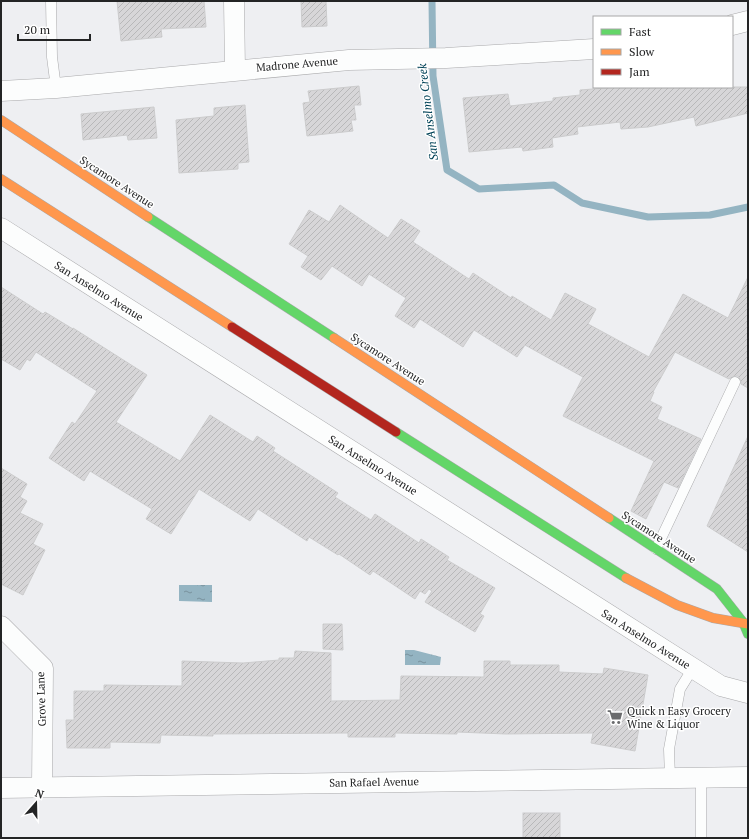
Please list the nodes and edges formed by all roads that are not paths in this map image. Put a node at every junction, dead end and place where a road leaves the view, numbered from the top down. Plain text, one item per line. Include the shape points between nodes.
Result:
1 (52, 1) edge
2 (234, 1) edge
3 (748, 21) edge
4 (733, 25) edge
5 (593, 49) edge
6 (235, 70) junction
7 (56, 88) junction
8 (1, 91) edge
9 (1, 120) edge
10 (1, 179) edge
11 (1, 228) edge
12 (735, 382) dead end
13 (656, 549) junction
14 (746, 623) edge
15 (1, 626) edge
16 (748, 634) edge
17 (693, 668) junction
18 (748, 693) edge
19 (701, 777) junction
20 (748, 777) edge
21 (670, 778) junction
22 (42, 787) junction
23 (1, 788) edge
24 (701, 838) edge

1 - 7 lane via 52,57
2 - 6 street
3 - 4 street
5 - 6 street, Madrone Avenue via 446,58 349,60
6 - 7 street, Madrone Avenue
7 - 8 street, Madrone Avenue
9 - 13 street, Sycamore Avenue
10 - 14 street via 614,571 677,606 713,618
11 - 17 street, San Anselmo Avenue
12 - 13 lane
13 - 14 street, Sycamore Avenue via 717,589
14 - 16 street, Sycamore Avenue
15 - 22 street, Grove Lane via 43,668
17 - 18 street, San Anselmo Avenue via 721,686
17 - 21 lane via 680,688 669,749
19 - 20 street, San Rafael Avenue
19 - 21 street, San Rafael Avenue
19 - 24 lane
21 - 22 street, San Rafael Avenue
22 - 23 street, San Rafael Avenue

